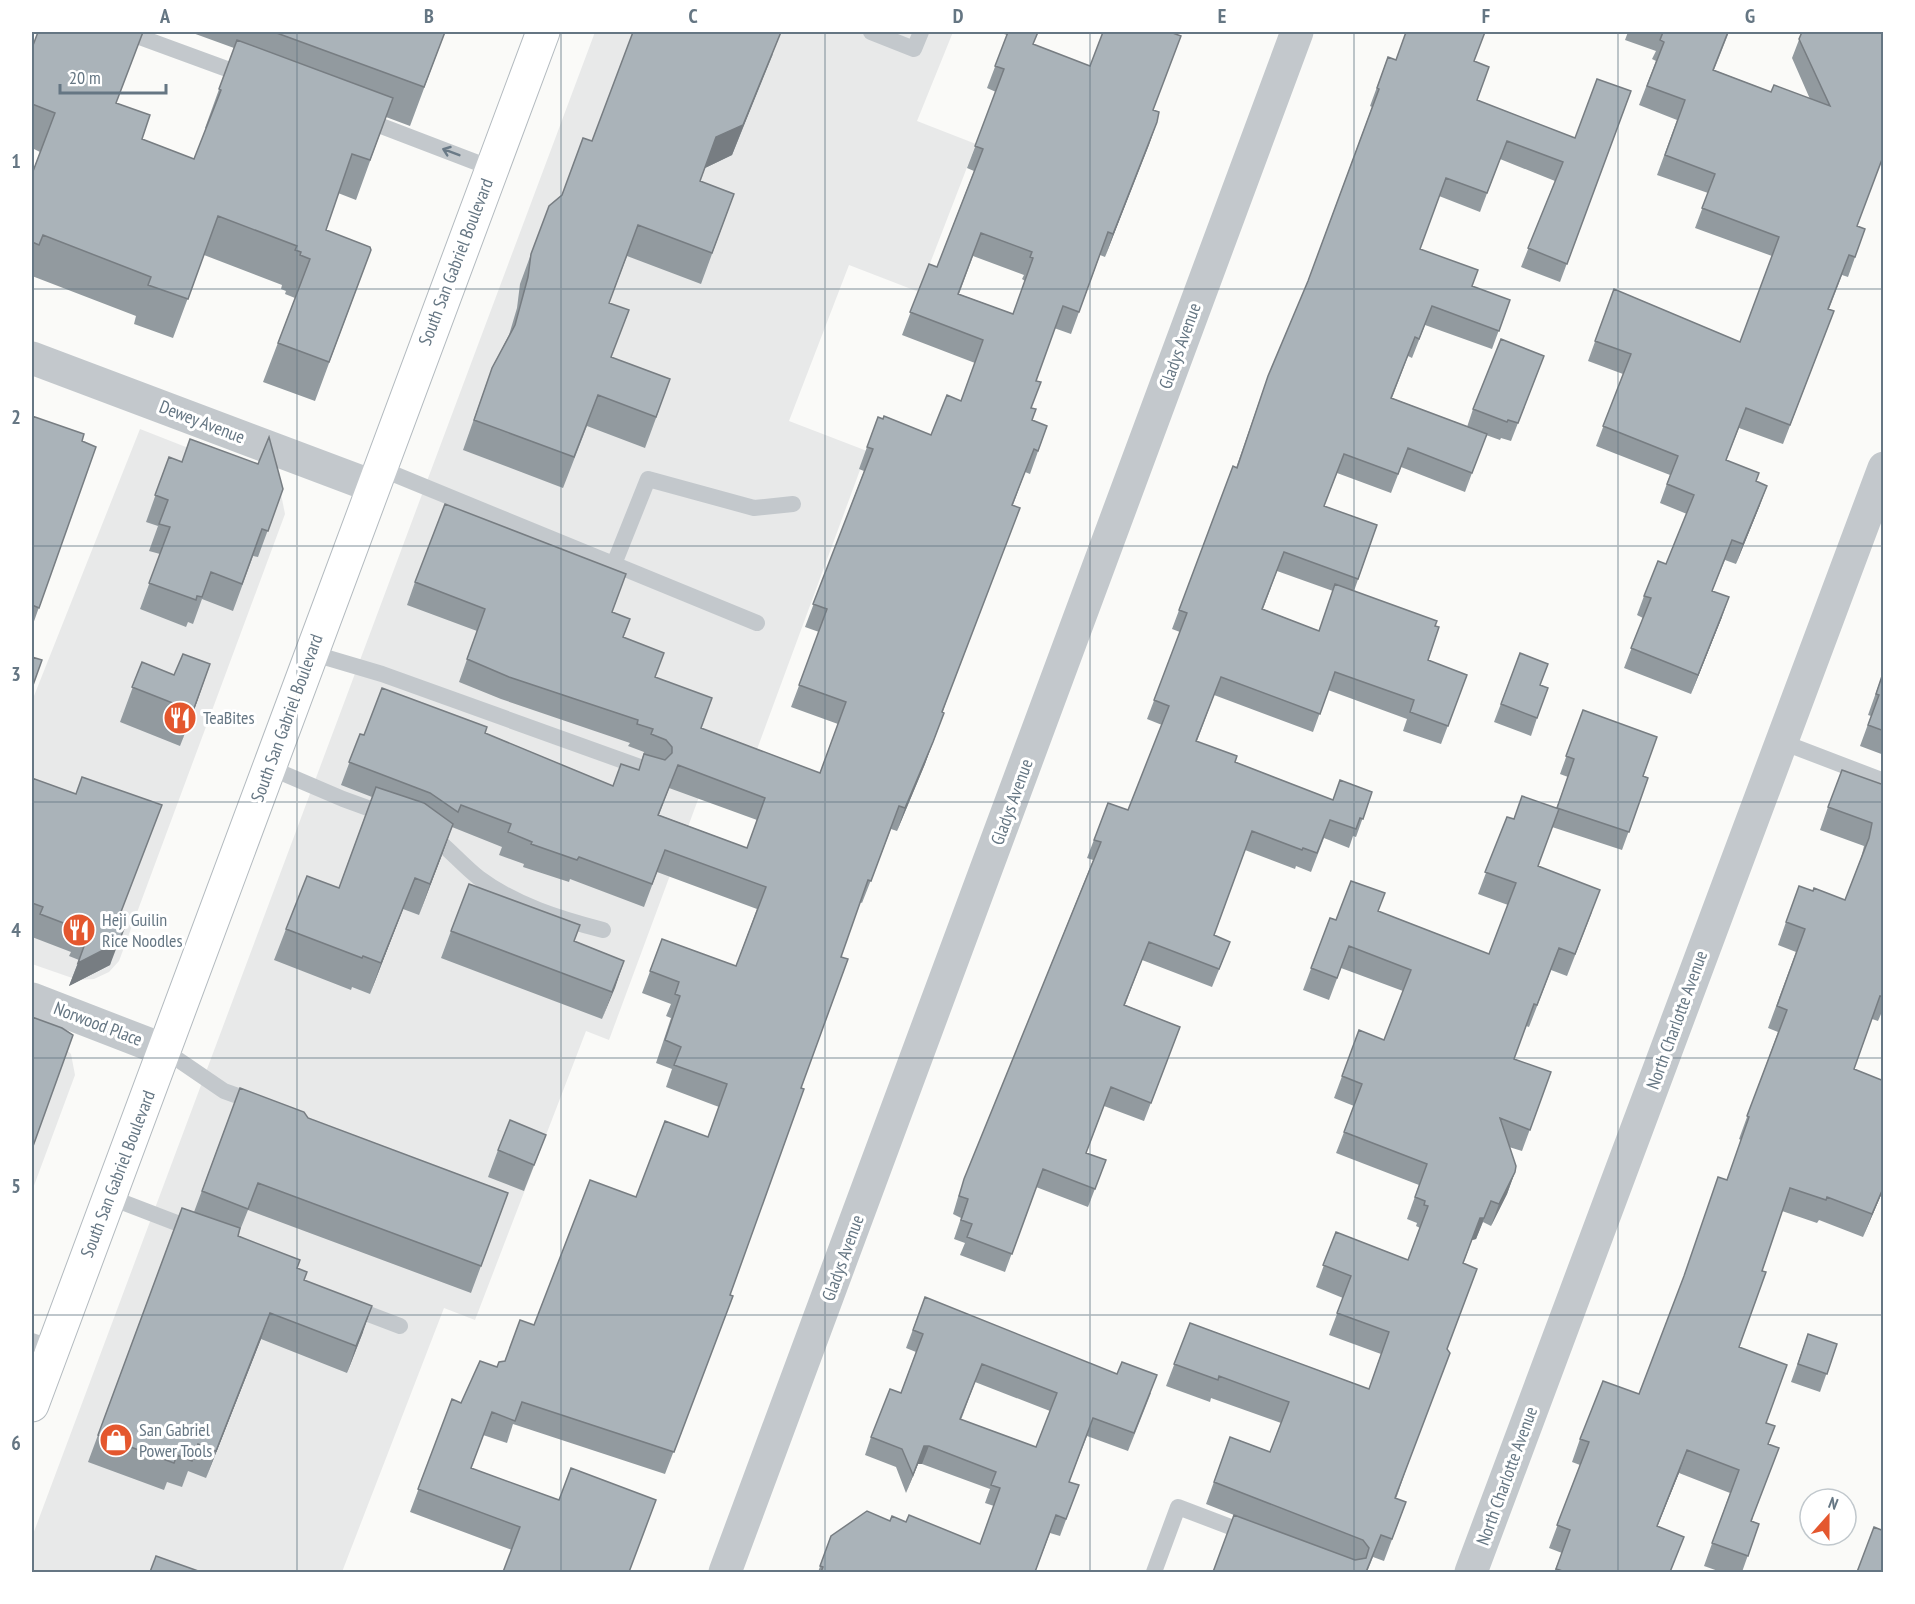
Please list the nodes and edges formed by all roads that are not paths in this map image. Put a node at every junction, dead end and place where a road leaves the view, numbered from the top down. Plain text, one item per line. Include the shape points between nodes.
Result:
1 (126, 32) edge
2 (543, 32) edge
3 (871, 32) edge
4 (921, 32) edge
5 (1297, 32) edge
6 (258, 80) edge
7 (346, 112) edge
8 (492, 168) junction
9 (32, 358) edge
10 (1884, 468) edge
11 (376, 477) junction
12 (794, 504) dead end
13 (614, 564) junction
14 (757, 623) dead end
15 (311, 653) junction
16 (1782, 742) junction
17 (268, 767) junction
18 (654, 772) edge
19 (1884, 781) edge
20 (603, 930) dead end
21 (32, 999) edge
22 (164, 1050) junction
23 (273, 1109) edge
24 (109, 1197) junction
25 (205, 1234) edge
26 (336, 1302) edge
27 (400, 1326) dead end
28 (42, 1344) edge
29 (32, 1405) edge
30 (1264, 1540) edge
31 (725, 1572) edge
32 (1154, 1572) edge
33 (1471, 1572) edge

1 - 6 lane
2 - 8 main road, South San Gabriel Boulevard
3 - 4 lane via 914,49
5 - 31 street, Gladys Avenue
8 -> 7 lane
8 - 11 main road, South San Gabriel Boulevard
9 - 11 street, Dewey Avenue
10 - 16 street, North Charlotte Avenue
11 - 13 lane
11 - 15 main road, South San Gabriel Boulevard
12 - 13 lane via 754,508 648,479
13 - 14 lane
15 - 17 main road, South San Gabriel Boulevard
15 - 18 lane via 381,674
16 - 19 lane
16 - 33 street, North Charlotte Avenue
17 - 20 lane via 343,800 412,824 448,846 477,877 505,896 567,921
17 - 22 main road, South San Gabriel Boulevard
21 - 22 street, Norwood Place
22 - 23 lane via 224,1091
22 - 24 main road, South San Gabriel Boulevard
24 - 25 lane
24 - 28 main road, South San Gabriel Boulevard
26 - 27 lane
28 - 29 main road, South San Gabriel Boulevard
30 - 32 lane via 1178,1507

